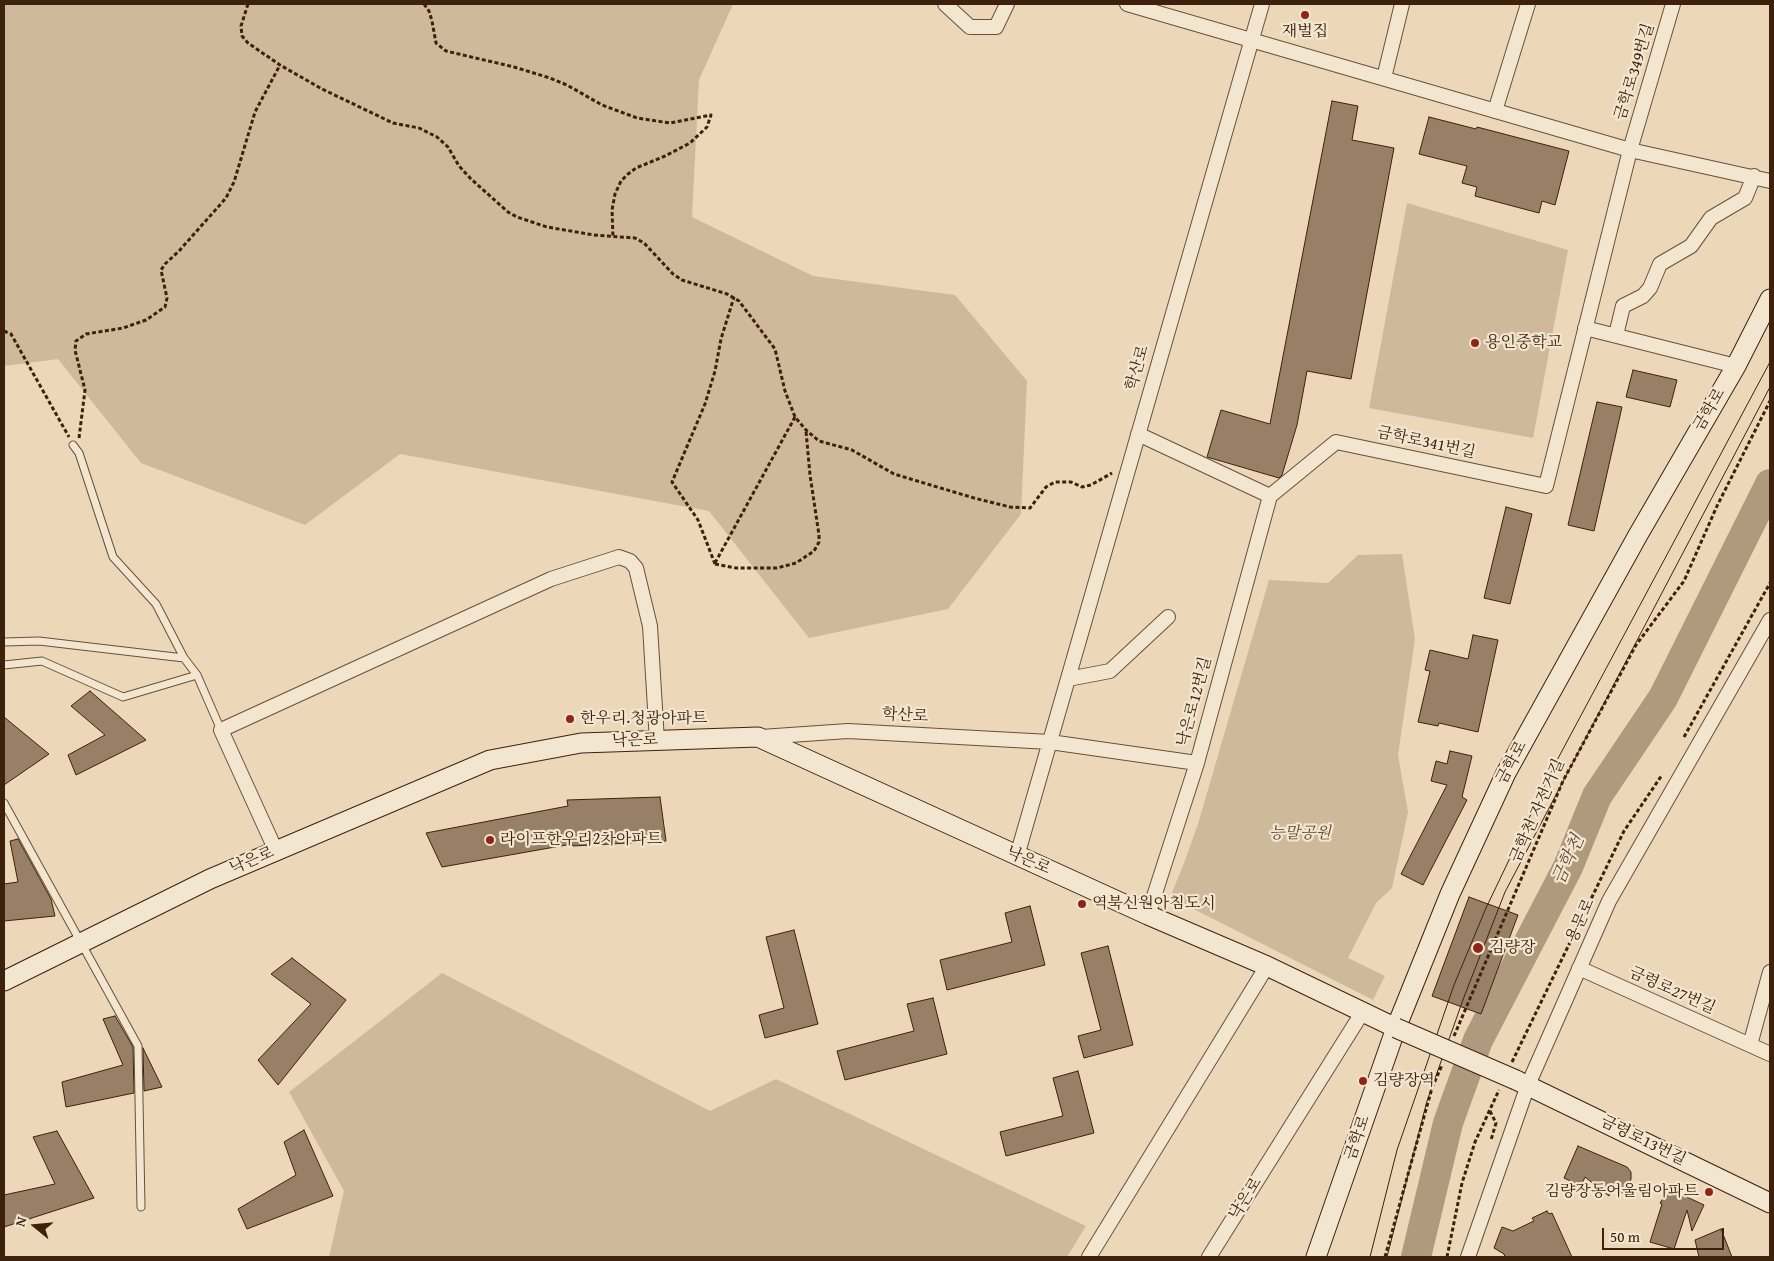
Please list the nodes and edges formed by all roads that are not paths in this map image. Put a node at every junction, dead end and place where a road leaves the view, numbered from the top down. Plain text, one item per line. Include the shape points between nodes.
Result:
1 (945, 4) edge
2 (1007, 4) edge
3 (1262, 4) edge
4 (1402, 4) edge
5 (1528, 4) edge
6 (1673, 4) edge
7 (1134, 5) edge
8 (1250, 40) junction
9 (1384, 78) junction
10 (1495, 111) junction
11 (1630, 150) junction
12 (1754, 176) junction
13 (1770, 181) edge
14 (1770, 299) edge
15 (1585, 328) junction
16 (1616, 336) junction
17 (1736, 366) junction
18 (1138, 434) junction
19 (73, 445) road end
20 (1270, 496) junction
21 (1168, 617) dead end
22 (1770, 620) edge
23 (4, 642) edge
24 (184, 658) junction
25 (4, 666) edge
26 (197, 675) junction
27 (1068, 679) junction
28 (222, 730) junction
29 (758, 737) junction
30 (657, 740) junction
31 (1050, 742) junction
32 (1196, 763) junction
33 (4, 803) edge
34 (276, 851) junction
35 (1017, 856) junction
36 (1148, 915) junction
37 (82, 942) junction
38 (1267, 966) junction
39 (1579, 968) junction
40 (1770, 972) edge
41 (4, 981) edge
42 (1362, 1013) junction
43 (1396, 1028) junction
44 (1750, 1045) junction
45 (1770, 1054) edge
46 (1522, 1082) junction
47 (1770, 1203) edge
48 (141, 1207) dead end
49 (1089, 1257) edge
50 (1209, 1257) edge
51 (1316, 1257) edge
52 (1468, 1257) edge

1 - 2 street via 970,27 996,27
3 - 8 street, 학산로
4 - 9 street
5 - 10 street
6 - 11 street, 금학로349번길
7 - 8 street
8 - 9 street
8 - 18 street, 학산로
9 - 10 street
10 - 11 street
11 - 12 street
11 - 15 street, 금학로349번길
12 - 13 street
12 - 16 street via 1745,198 1710,218 1691,246 1660,264 1650,288 1643,296 1624,306
14 - 17 main road, 금학로
15 - 16 street
15 - 20 street, 금학로341번길 via 1546,486 1336,442
16 - 17 street
17 - 43 main road, 금학로 via 1638,534 1506,773 1450,894
18 - 20 street
18 - 27 street, 학산로
19 - 24 lane via 79,453 114,557 156,604
20 - 32 street, 낙은로12번길
21 - 27 street via 1110,671
22 - 39 street, 용문로 via 1609,901
23 - 24 lane via 39,641
24 - 26 lane
25 - 26 lane via 42,661 123,697
26 - 28 lane
27 - 31 street, 학산로
28 - 30 street via 551,579 619,557 630,561 636,568 650,626
28 - 34 street
29 - 30 main road, 낙은로
29 - 31 street, 학산로 via 848,730
29 - 35 main road, 낙은로
30 - 34 main road, 낙은로 via 581,743 490,760
31 - 32 street
31 - 35 street, 학산로
32 - 36 street, 낙은로12번길
33 - 37 lane
34 - 37 main road, 낙은로 via 210,879
35 - 36 main road, 낙은로
36 - 38 main road, 낙은로
37 - 41 main road, 낙은로
37 - 48 lane via 138,1046
38 - 42 main road, 낙은로
38 - 49 street
39 - 44 street, 금령로27번길
39 - 46 street, 용문로
40 - 44 street
42 - 43 main road, 낙은로
42 - 50 street, 낙은로
43 - 46 main road, 금령로13번길, bridge
43 - 51 main road, 금학로
44 - 45 street, 금령로27번길
46 - 47 main road, 금령로13번길
46 - 52 street, 용문로

